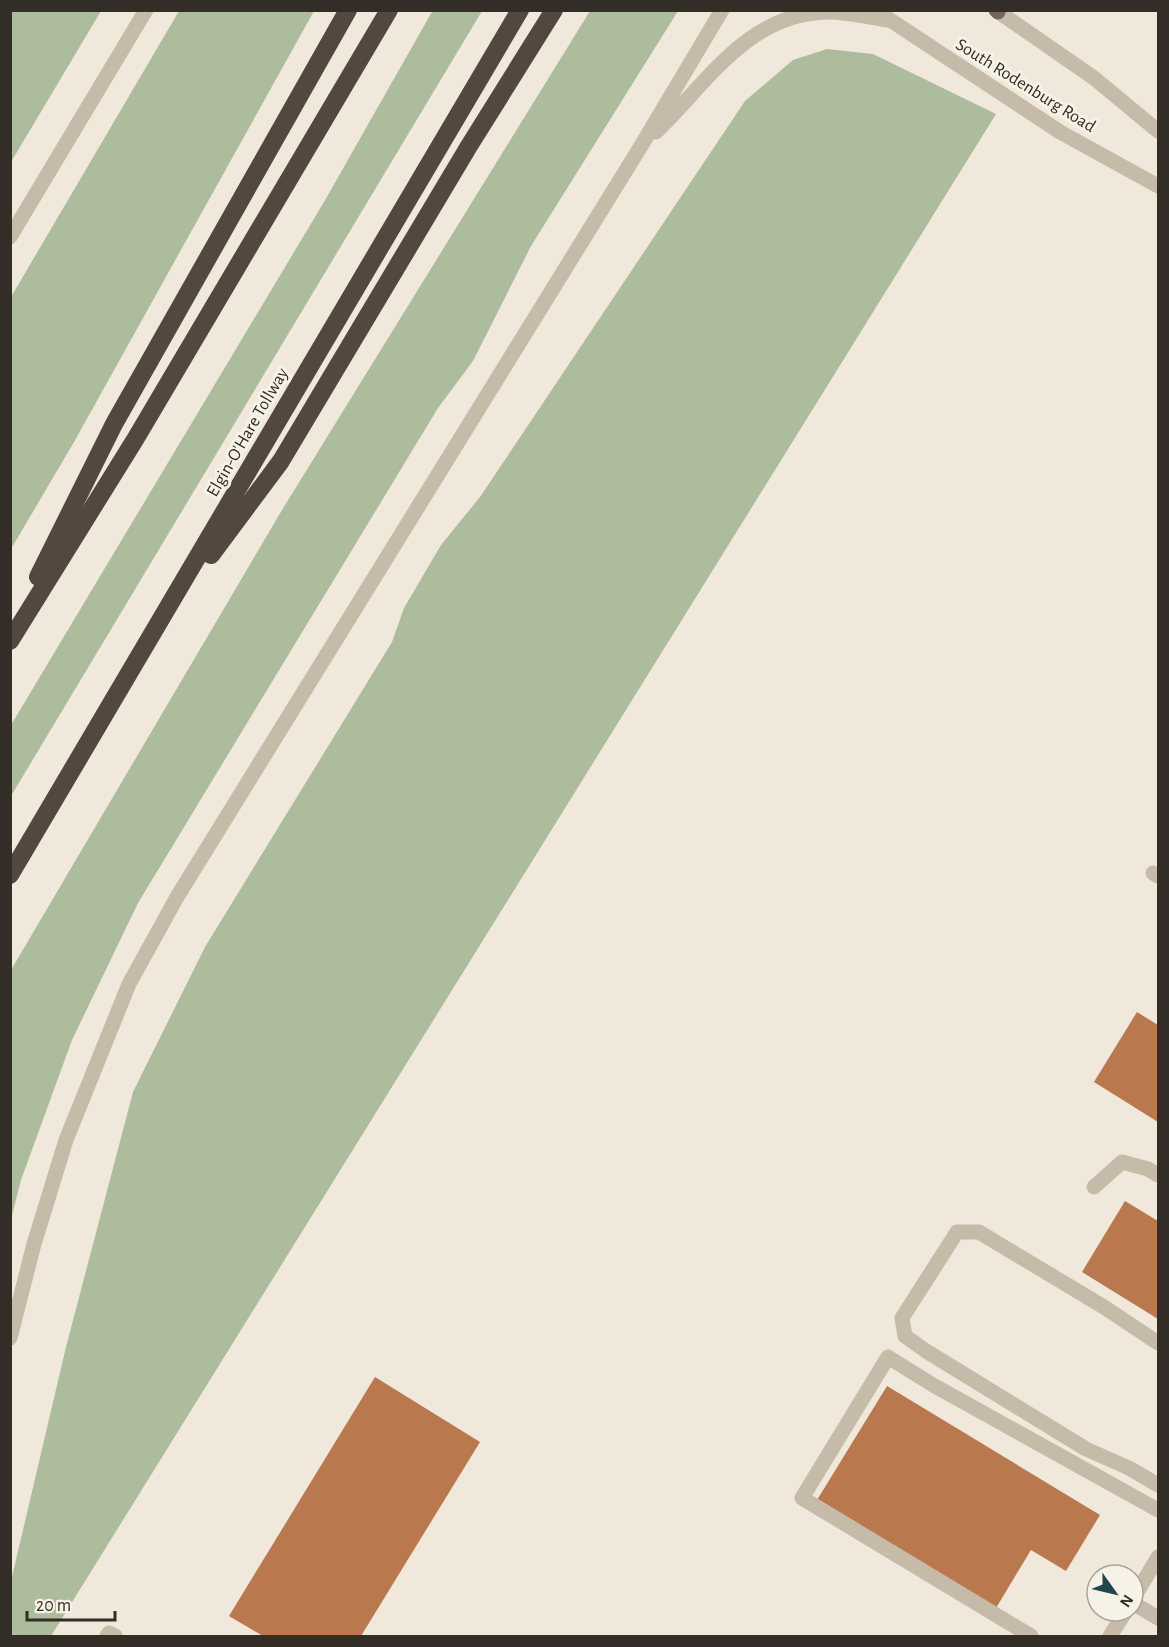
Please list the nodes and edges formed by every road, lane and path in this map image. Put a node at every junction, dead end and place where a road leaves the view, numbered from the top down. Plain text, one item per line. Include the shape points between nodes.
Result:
1 (146, 10) edge
2 (348, 10) edge
3 (389, 10) edge
4 (520, 10) edge
5 (554, 10) edge
6 (722, 10) edge
7 (875, 10) edge
8 (997, 11) edge
9 (890, 20) junction
10 (1158, 131) edge
11 (641, 146) junction
12 (1158, 186) edge
13 (10, 237) edge
14 (156, 629) junction
15 (10, 632) edge
16 (10, 641) edge
17 (10, 875) edge
18 (1158, 1175) edge
19 (1094, 1187) dead end
20 (10, 1338) edge
21 (1158, 1343) edge
22 (1158, 1485) edge
23 (1158, 1510) edge
24 (1158, 1557) edge
25 (1145, 1580) edge
26 (1145, 1609) edge
27 (1158, 1618) edge
28 (1118, 1623) edge
29 (107, 1636) edge
30 (115, 1636) edge
31 (1031, 1636) edge
32 (1110, 1636) edge

1 - 13 street
2 - 15 highway via 114,424
3 - 16 highway via 136,438
4 - 14 highway, Elgin-O'Hare Tollway
5 - 14 highway via 281,460
6 - 11 street
7 - 9 street, South Rodenburg Road
8 - 10 street via 1094,78
9 - 11 street via 829,12 792,16 744,41
9 - 12 street, South Rodenburg Road via 1060,132
11 - 20 street via 177,897 129,984 66,1140
14 - 17 highway, Elgin-O'Hare Tollway
18 - 19 street via 1122,1162
21 - 22 street via 979,1232 957,1232 902,1318 905,1336 926,1352 1086,1449
23 - 31 street via 888,1357 802,1498
24 - 25 street
26 - 27 street
28 - 32 street
29 - 30 street

